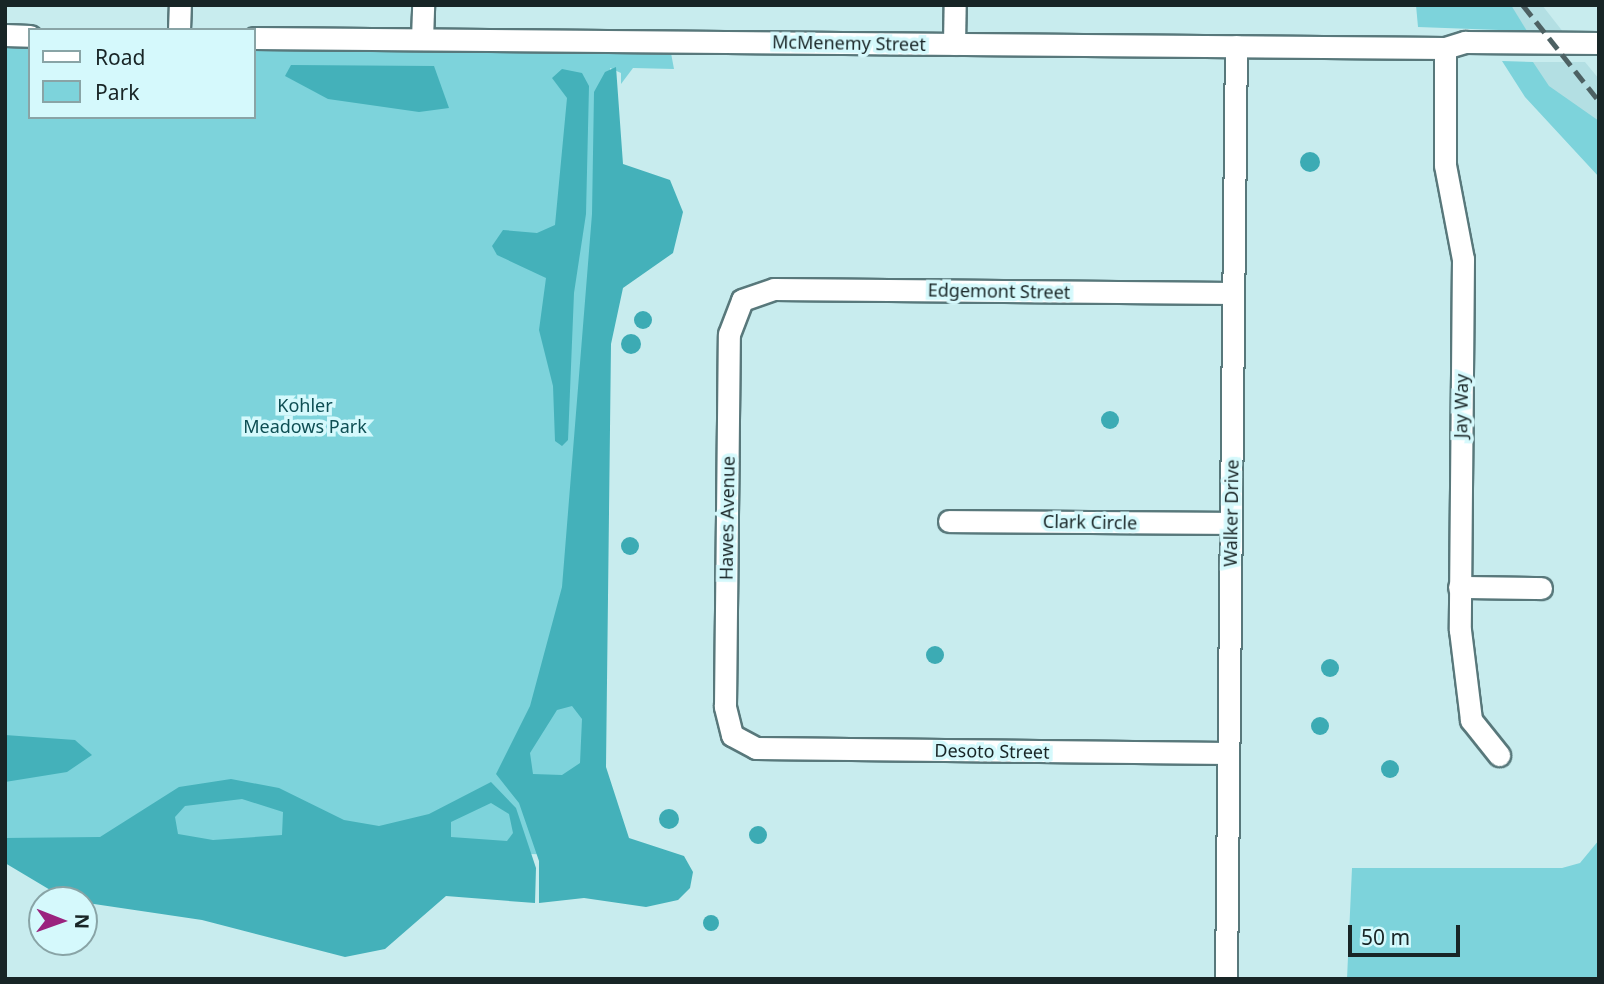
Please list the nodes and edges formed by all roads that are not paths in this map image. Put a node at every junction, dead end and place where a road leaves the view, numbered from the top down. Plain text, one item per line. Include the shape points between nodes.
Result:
1 (180, 5) edge
2 (423, 5) edge
3 (955, 5) edge
4 (179, 28) edge
5 (5, 36) edge
6 (28, 36) edge
7 (256, 38) edge
8 (422, 39) junction
9 (1599, 43) edge
10 (954, 44) junction
11 (1236, 46) junction
12 (1445, 48) junction
13 (1599, 57) edge
14 (764, 290) joint
15 (1233, 293) junction
16 (949, 521) dead end
17 (1231, 523) junction
18 (1459, 587) junction
19 (1541, 588) dead end
20 (756, 748) joint
21 (1228, 753) junction
22 (1499, 755) dead end
23 (1226, 979) edge

1 - 4 street
2 - 8 street
3 - 10 street
5 - 6 street
7 - 8 street, McMenemy Street
8 - 10 street, McMenemy Street
9 - 12 street, McMenemy Street via 1465,42
10 - 11 street, McMenemy Street
11 - 12 street, McMenemy Street
11 - 15 street, Walker Drive
12 - 13 street, McMenemy Street via 1464,55
12 - 18 street, Jay Way via 1444,165 1463,258
14 - 15 street, Edgemont Street
14 - 20 street, Hawes Avenue via 739,304 729,334 725,716 735,739
15 - 17 street, Walker Drive
16 - 17 street, Clark Circle
17 - 21 street, Walker Drive
18 - 19 street
18 - 22 street, Jay Way via 1470,717
20 - 21 street, Desoto Street
21 - 23 street, Walker Drive

